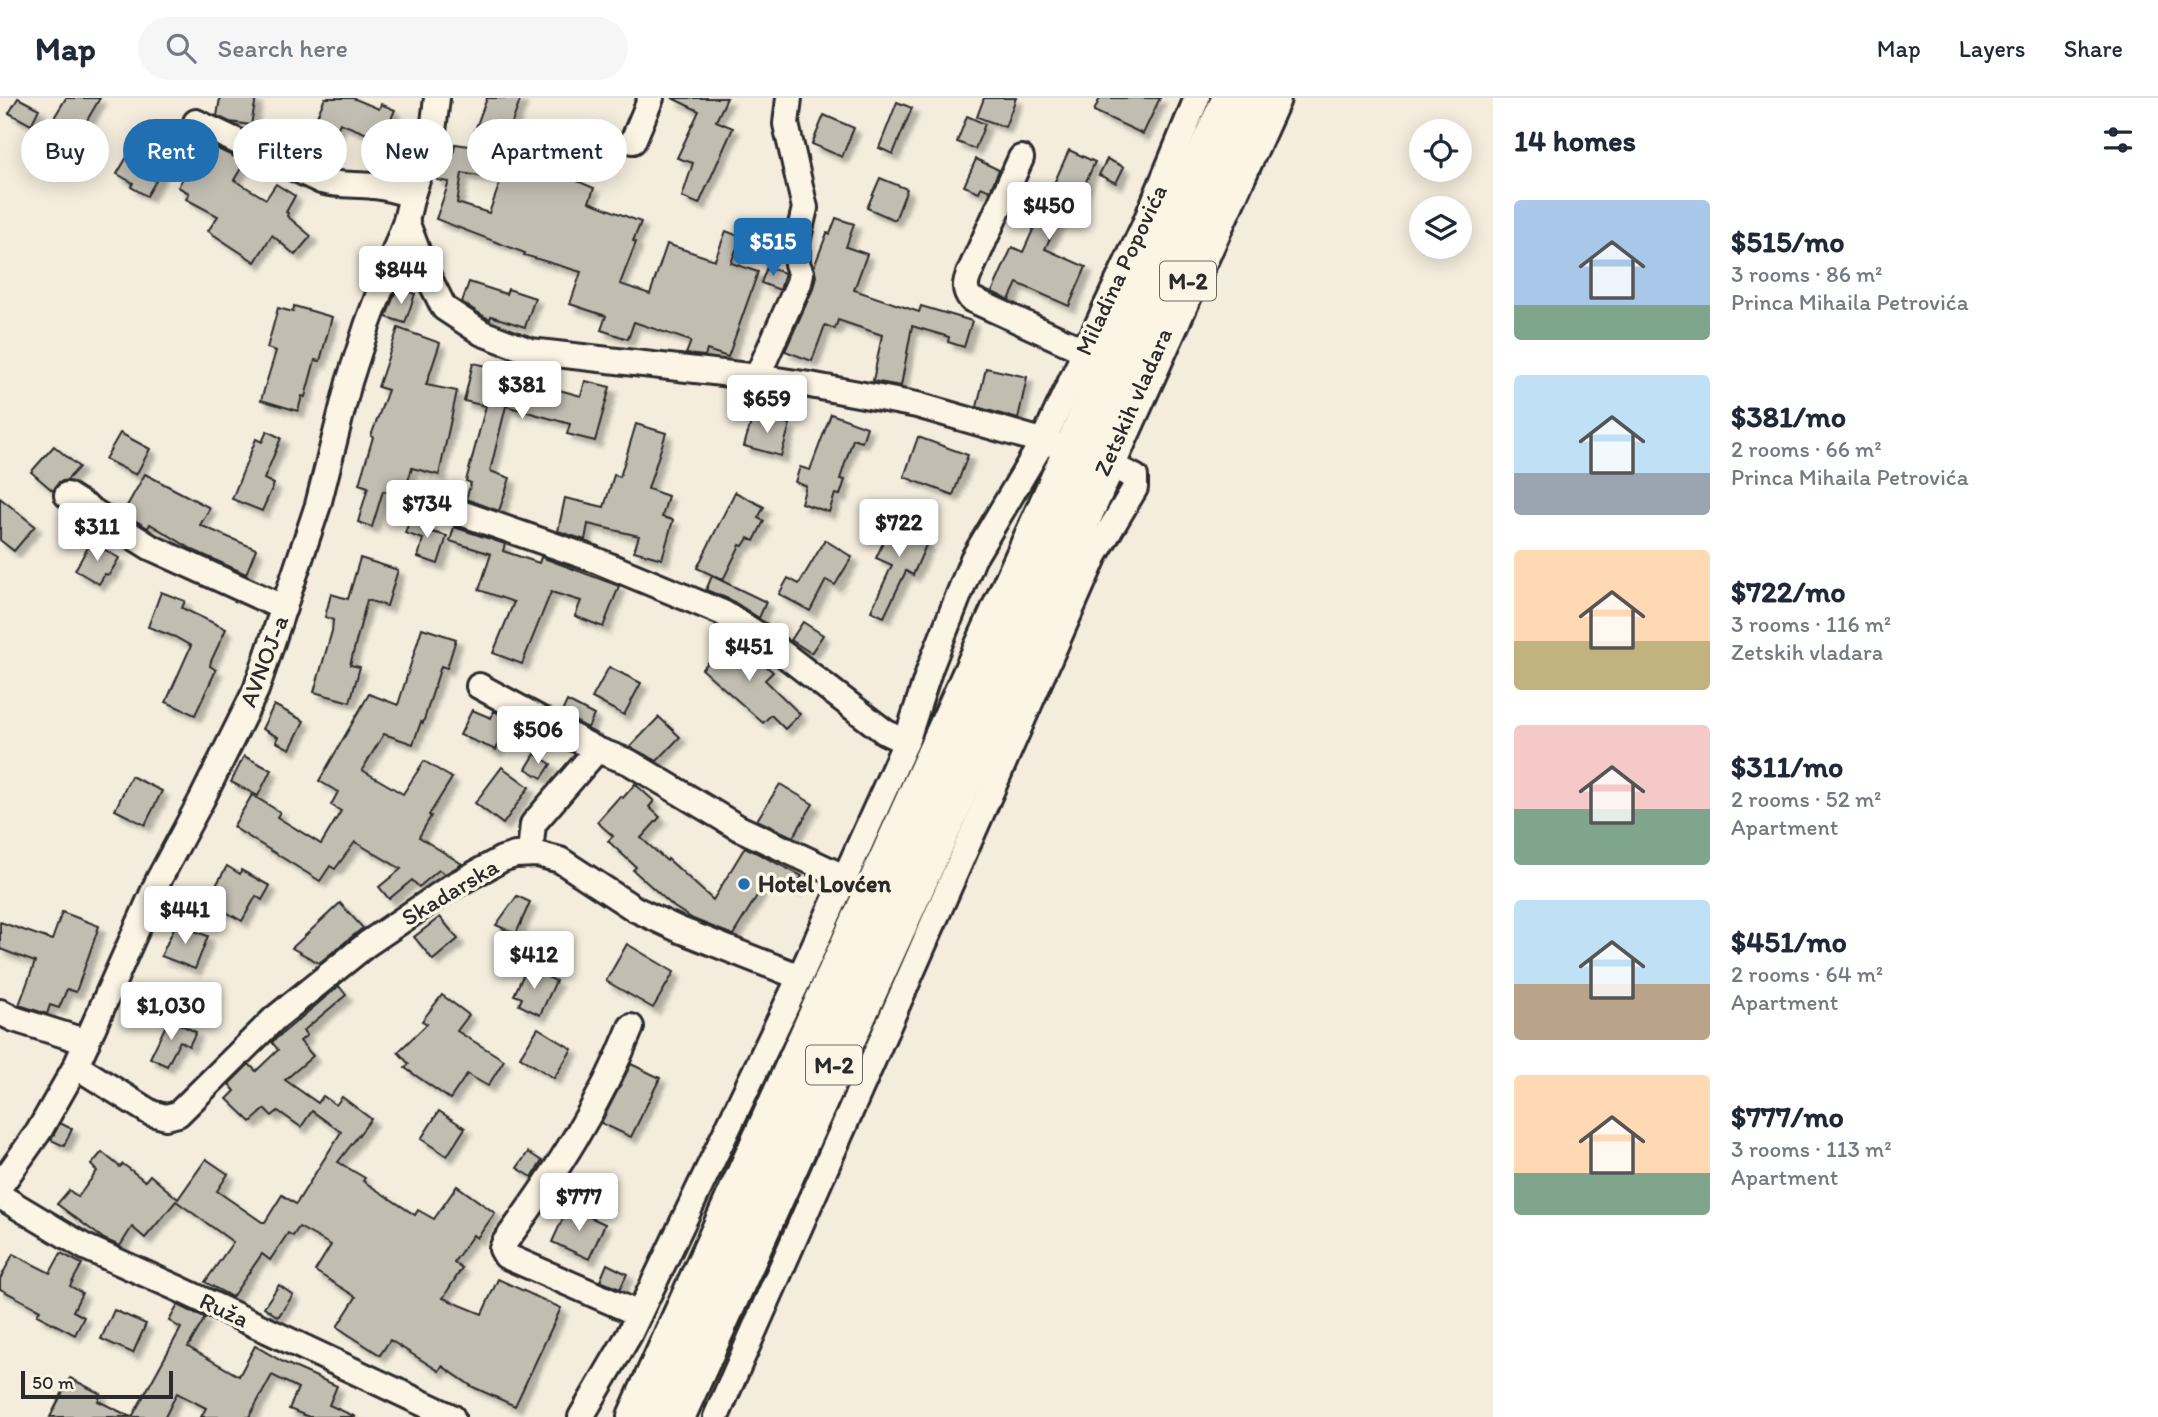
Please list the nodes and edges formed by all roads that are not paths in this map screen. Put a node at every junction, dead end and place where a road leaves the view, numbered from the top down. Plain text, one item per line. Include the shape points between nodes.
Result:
1 (436, 98) edge
2 (651, 98) edge
3 (789, 98) edge
4 (1197, 98) edge
5 (1232, 98) edge
6 (1271, 98) edge
7 (219, 133) edge
8 (633, 141) dead end
9 (1021, 158) dead end
10 (412, 195) junction
11 (406, 221) junction
12 (1085, 351) junction
13 (757, 377) junction
14 (1074, 452) junction
15 (67, 495) dead end
16 (432, 503) dead end
17 (284, 608) junction
18 (479, 686) dead end
19 (906, 742) junction
20 (597, 750) junction
21 (530, 853) junction
22 (844, 877) junction
23 (800, 977) junction
24 (0, 1012) edge
25 (631, 1027) dead end
26 (87, 1042) junction
27 (76, 1066) junction
28 (4, 1176) edge
29 (0, 1196) edge
30 (639, 1314) junction
31 (684, 1354) junction
32 (452, 1417) edge
33 (581, 1417) edge
34 (637, 1417) edge
35 (675, 1417) edge
36 (716, 1417) edge

1 - 10 street, AVNOJ-a via 433,131
2 - 8 street
3 - 13 street via 786,124 805,208 797,242 801,273
4 - 12 street, Miladina Popovića
5 - 14 main road, Zetskih vladara / M-2
6 - 14 main road, Zetskih vladara / M-2
7 - 10 street via 321,181 371,185
9 - 12 street via 969,274 966,293
10 - 11 street, AVNOJ-a
11 - 13 street via 444,308 482,333 530,351
11 - 17 street, AVNOJ-a via 367,326 318,505
12 - 14 street, Miladina Popovića
13 - 14 street via 917,405
14 - 19 street, Miladina Popovića via 973,559
14 - 31 main road, M-2
14 - 31 main road, Zetskih vladara / M-2 via 995,706
14 - 36 street via 1135,477 1135,488 1095,555
15 - 17 street via 150,547
16 - 19 street via 593,559 723,613 885,732
17 - 26 street, AVNOJ-a via 256,690 159,878
18 - 20 street
19 - 22 street, Miladina Popovića
20 - 21 street via 533,824
20 - 22 street via 629,762 739,828
21 - 23 street, Skadarska via 560,860 635,909 680,930
21 - 27 street, Skadarska via 492,864 367,944 274,1019 173,1116 159,1116
22 - 23 street, Miladina Popovića
23 - 30 street, Miladina Popovića
24 - 26 street
25 - 30 street via 594,1110 502,1249 506,1256
26 - 27 street, AVNOJ-a
27 - 28 street, AVNOJ-a via 39,1131
29 - 32 street, Ruža via 85,1247
30 - 33 street, Miladina Popovića
31 - 34 main road, M-2
31 - 35 main road, M-2

